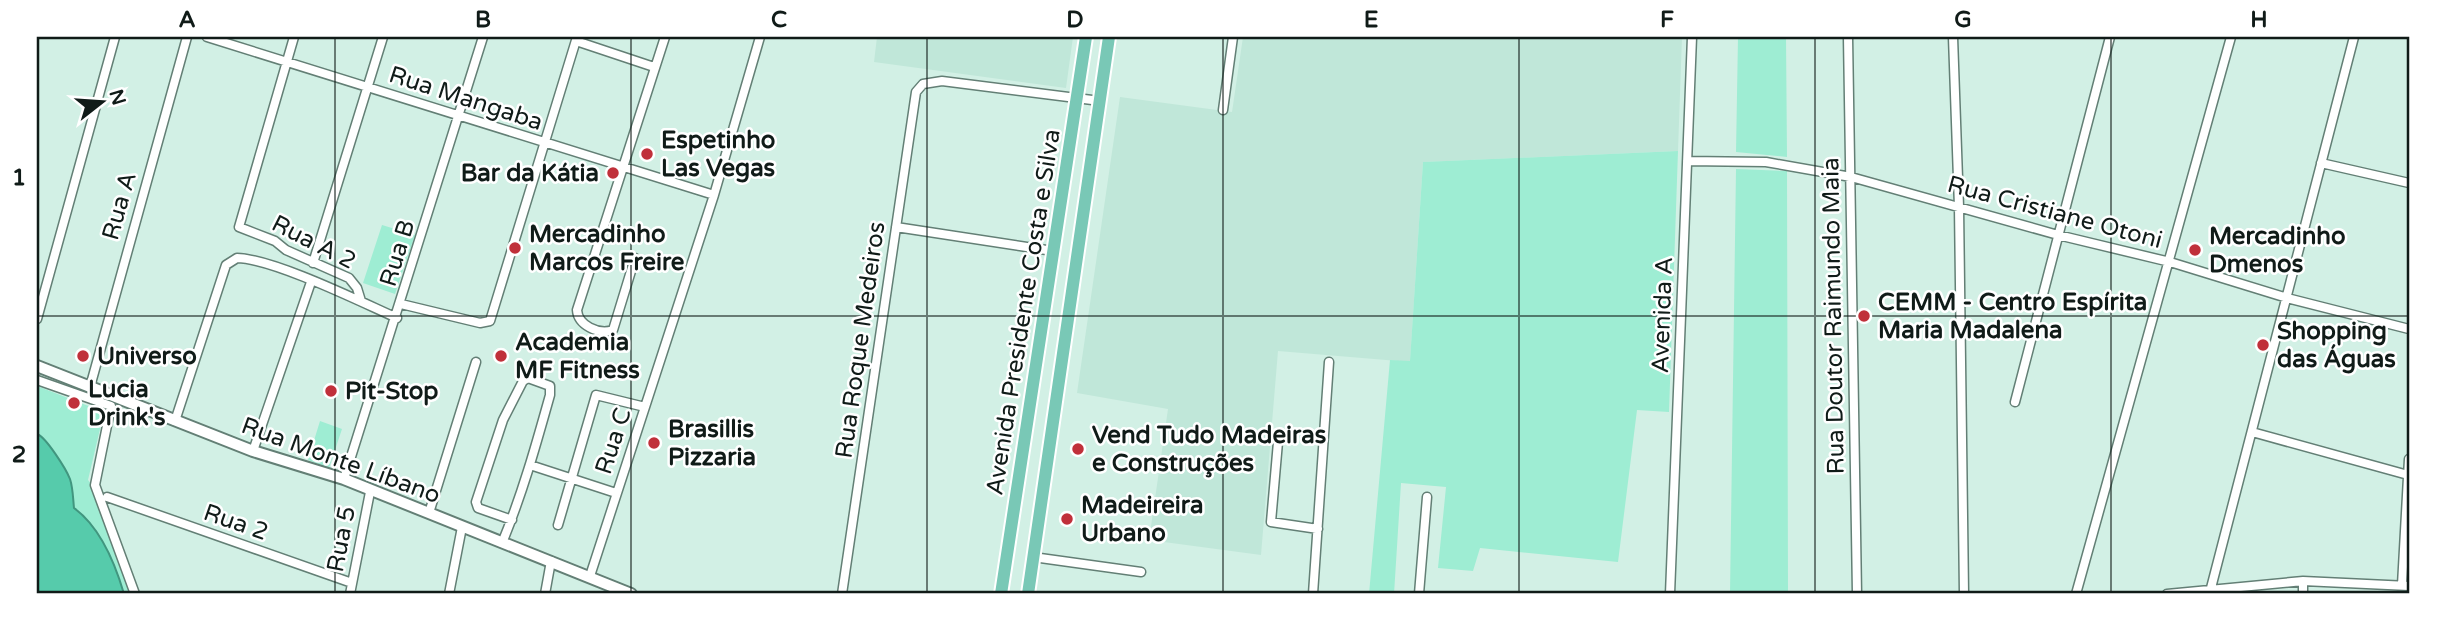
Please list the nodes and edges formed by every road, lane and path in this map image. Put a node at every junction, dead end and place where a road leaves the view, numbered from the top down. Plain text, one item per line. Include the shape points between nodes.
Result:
1 (115, 37) edge
2 (187, 37) edge
3 (207, 37) edge
4 (294, 37) edge
5 (383, 37) edge
6 (483, 37) edge
7 (663, 37) edge
8 (760, 37) edge
9 (1086, 37) edge
10 (1110, 37) edge
11 (1233, 37) edge
12 (1692, 37) edge
13 (1848, 37) edge
14 (1953, 37) edge
15 (2110, 37) edge
16 (2231, 37) edge
17 (2354, 37) edge
18 (576, 39) edge
19 (287, 60) junction
20 (654, 67) junction
21 (367, 86) junction
22 (1077, 98) junction
23 (1100, 101) junction
24 (1223, 110) dead end
25 (459, 116) junction
26 (543, 144) junction
27 (1687, 161) junction
28 (2321, 163) junction
29 (621, 166) junction
30 (1850, 177) junction
31 (2409, 183) edge
32 (714, 195) junction
33 (1959, 206) junction
34 (896, 227) junction
35 (2057, 235) junction
36 (1053, 251) junction
37 (635, 258) dead end
38 (2170, 262) junction
39 (313, 263) junction
40 (311, 282) junction
41 (2287, 298) junction
42 (361, 301) junction
43 (401, 304) junction
44 (397, 318) junction
45 (37, 319) edge
46 (2409, 328) edge
47 (476, 362) dead end
48 (1329, 362) dead end
49 (37, 366) edge
50 (1035, 370) junction
51 (1060, 373) junction
52 (37, 380) edge
53 (90, 387) junction
54 (2015, 402) dead end
55 (645, 407) junction
56 (175, 421) junction
57 (2252, 432) junction
58 (1278, 442) dead end
59 (253, 451) junction
60 (2409, 460) edge
61 (530, 465) junction
62 (2408, 475) edge
63 (573, 477) junction
64 (344, 479) junction
65 (370, 492) junction
66 (616, 493) junction
67 (1427, 497) dead end
68 (107, 498) dead end
69 (429, 513) junction
70 (512, 520) junction
71 (558, 525) dead end
72 (462, 527) junction
73 (1318, 528) junction
74 (502, 543) junction
75 (1033, 557) junction
76 (551, 561) junction
77 (1141, 572) dead end
78 (590, 576) junction
79 (2303, 581) junction
80 (352, 583) junction
81 (2406, 586) edge
82 (2211, 588) junction
83 (135, 594) edge
84 (350, 594) edge
85 (449, 594) edge
86 (545, 594) edge
87 (631, 594) edge
88 (842, 594) edge
89 (1002, 594) edge
90 (1028, 594) edge
91 (1313, 594) edge
92 (1419, 594) edge
93 (1670, 594) edge
94 (1857, 594) edge
95 (1964, 594) edge
96 (2076, 594) edge
97 (2167, 594) edge
98 (2303, 594) edge

1 - 45 street
2 - 53 street, Rua A
3 - 19 street, Rua Mangaba
4 - 19 street
5 - 21 street
6 - 25 street, Rua B
7 - 20 street
8 - 32 street, Rua C
9 - 22 main road, Avenida Presidente Costa e Silva
10 - 23 main road, Avenida Presidente Costa e Silva
11 - 24 street
12 - 27 street, Avenida A
13 - 30 street, Rua Doutor Raimundo Maia
14 - 33 street
15 - 35 street
16 - 38 street
17 - 28 street
18 - 20 street
18 - 26 street
19 - 21 street, Rua Mangaba
19 - 39 street, Rua A 2 via 239,227
20 - 29 street
21 - 25 street, Rua Mangaba
21 - 39 street
22 - 23 street
22 - 34 street, Rua Roque Medeiros via 942,82 923,84 916,92
22 - 36 main road, Avenida Presidente Costa e Silva
23 - 51 main road, Avenida Presidente Costa e Silva
25 - 26 street, Rua Mangaba
25 - 43 street, Rua B
26 - 29 street, Rua Mangaba
26 - 43 street via 494,314 486,323
27 - 30 street, Rua Cristiane Otoni via 1766,162
27 - 93 street, Avenida A
28 - 31 street
28 - 41 street
29 - 32 street, Rua Mangaba
29 - 37 street via 577,310 584,325 613,330
30 - 33 street, Rua Cristiane Otoni
30 - 94 street, Rua Doutor Raimundo Maia
32 - 55 street, Rua C
33 - 35 street, Rua Cristiane Otoni
33 - 95 street
34 - 36 street
34 - 88 street, Rua Roque Medeiros
35 - 38 street, Rua Cristiane Otoni
35 - 54 street
36 - 50 main road, Avenida Presidente Costa e Silva
38 - 41 street, Rua Cristiane Otoni
38 - 96 street
39 - 42 street, Rua A 2 via 349,278
40 - 42 street
40 - 56 street via 237,258 226,265
40 - 59 street
41 - 46 street, Rua Cristiane Otoni
41 - 57 street
42 - 44 street
43 - 44 street, Rua B
44 - 64 street, Rua B
47 - 69 street
48 - 73 street
49 - 53 street, Rua Monte Líbano
50 - 51 main road
50 - 89 main road, Avenida Presidente Costa e Silva
51 - 75 main road, Avenida Presidente Costa e Silva
52 - 83 street via 111,406 94,485
53 - 56 street, Rua Monte Líbano
55 - 63 street via 596,395
55 - 66 street, Rua C
56 - 59 street, Rua Monte Líbano
57 - 62 street
57 - 82 street
58 - 73 street via 1271,522
59 - 64 street, Rua Monte Líbano
60 - 62 street
61 - 63 street
61 - 70 street
61 - 70 street via 550,395 548,384 528,378 503,420 476,502 478,508
62 - 81 street
63 - 66 street
63 - 71 street
64 - 65 street, Rua Monte Líbano
65 - 69 street, Rua Monte Líbano
65 - 80 street, Rua 5
66 - 78 street, Rua C
67 - 92 street
68 - 80 street, Rua 2
69 - 72 street, Rua Monte Líbano
70 - 74 street
72 - 74 street, Rua Monte Líbano
72 - 85 street
73 - 91 street
74 - 76 street, Rua Monte Líbano
75 - 77 street
75 - 90 main road, Avenida Presidente Costa e Silva
76 - 78 street, Rua Monte Líbano
76 - 86 street
78 - 87 street, Rua Monte Líbano
79 - 81 street
79 - 82 street
79 - 98 street
80 - 84 street, Rua 5
82 - 97 street

